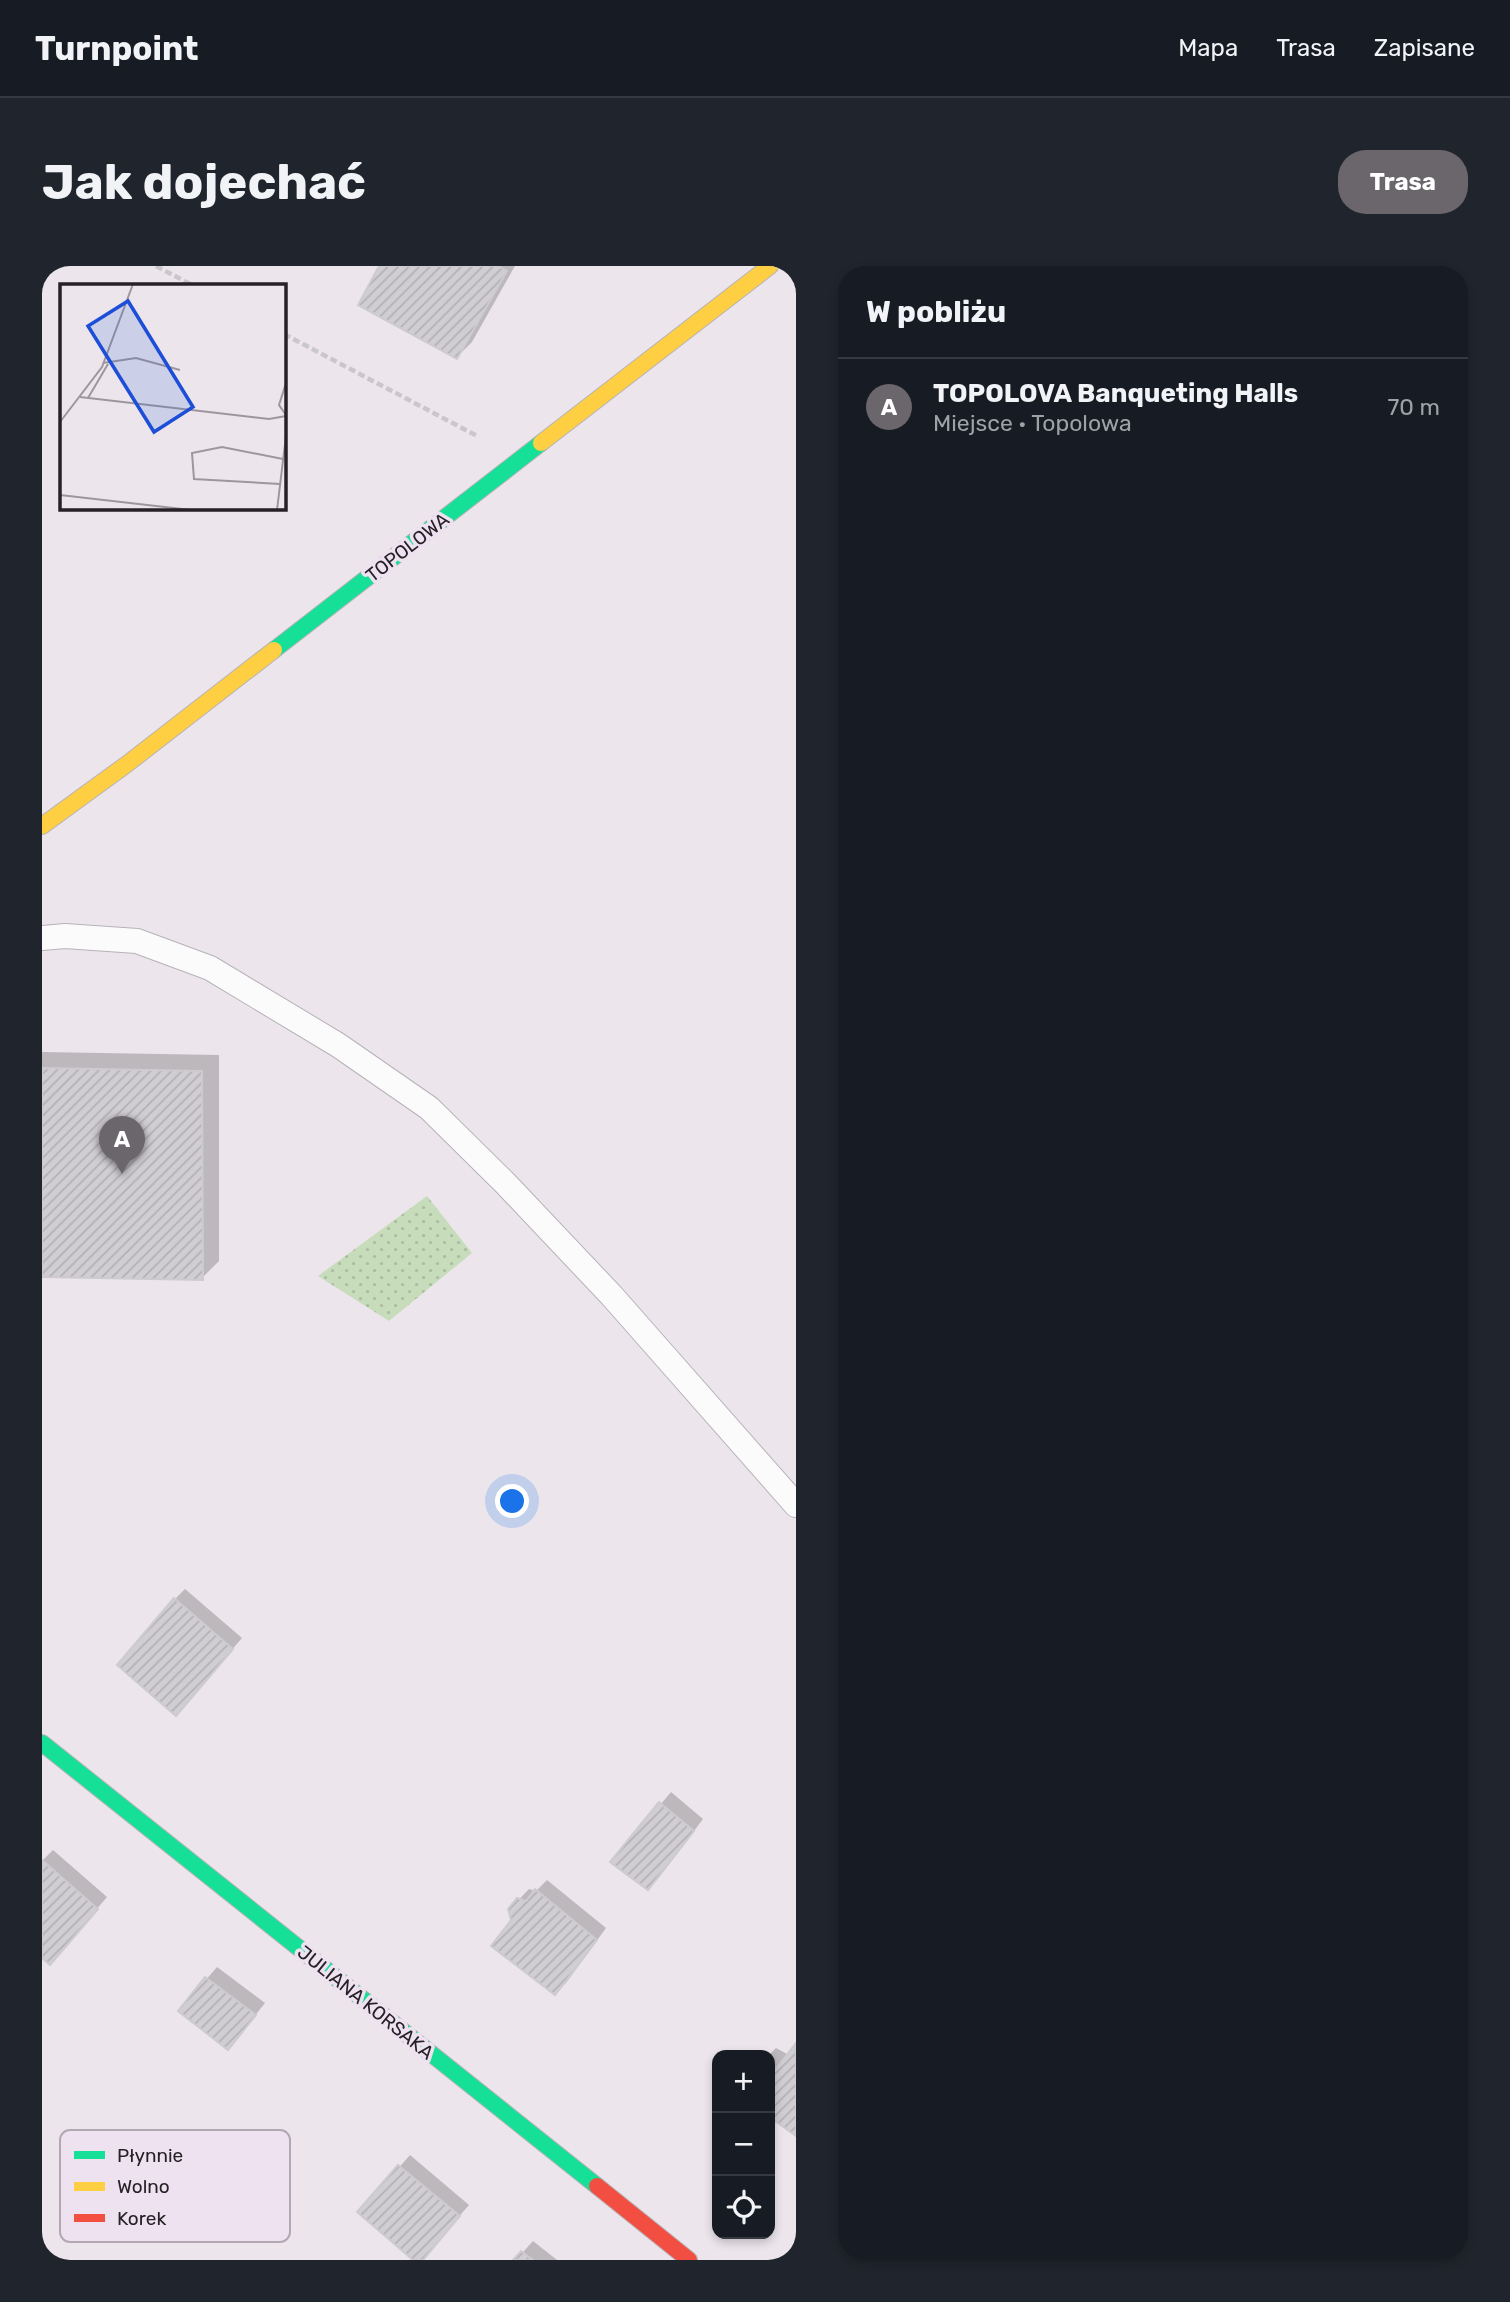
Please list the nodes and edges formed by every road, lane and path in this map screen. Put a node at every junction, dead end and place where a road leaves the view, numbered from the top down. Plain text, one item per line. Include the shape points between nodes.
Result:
1 (156, 266) edge
2 (770, 266) edge
3 (190, 284) edge
4 (285, 335) edge
5 (520, 459) junction
6 (42, 826) edge
7 (42, 938) edge
8 (796, 1505) edge
9 (42, 1743) edge
10 (690, 2260) edge

1 - 3 path
2 - 5 street, TOPOLOWA
4 - 5 path
5 - 6 street, TOPOLOWA
7 - 8 lane via 137,942 210,968 338,1045 429,1108 612,1296
9 - 10 street, JULIANA KORSAKA

